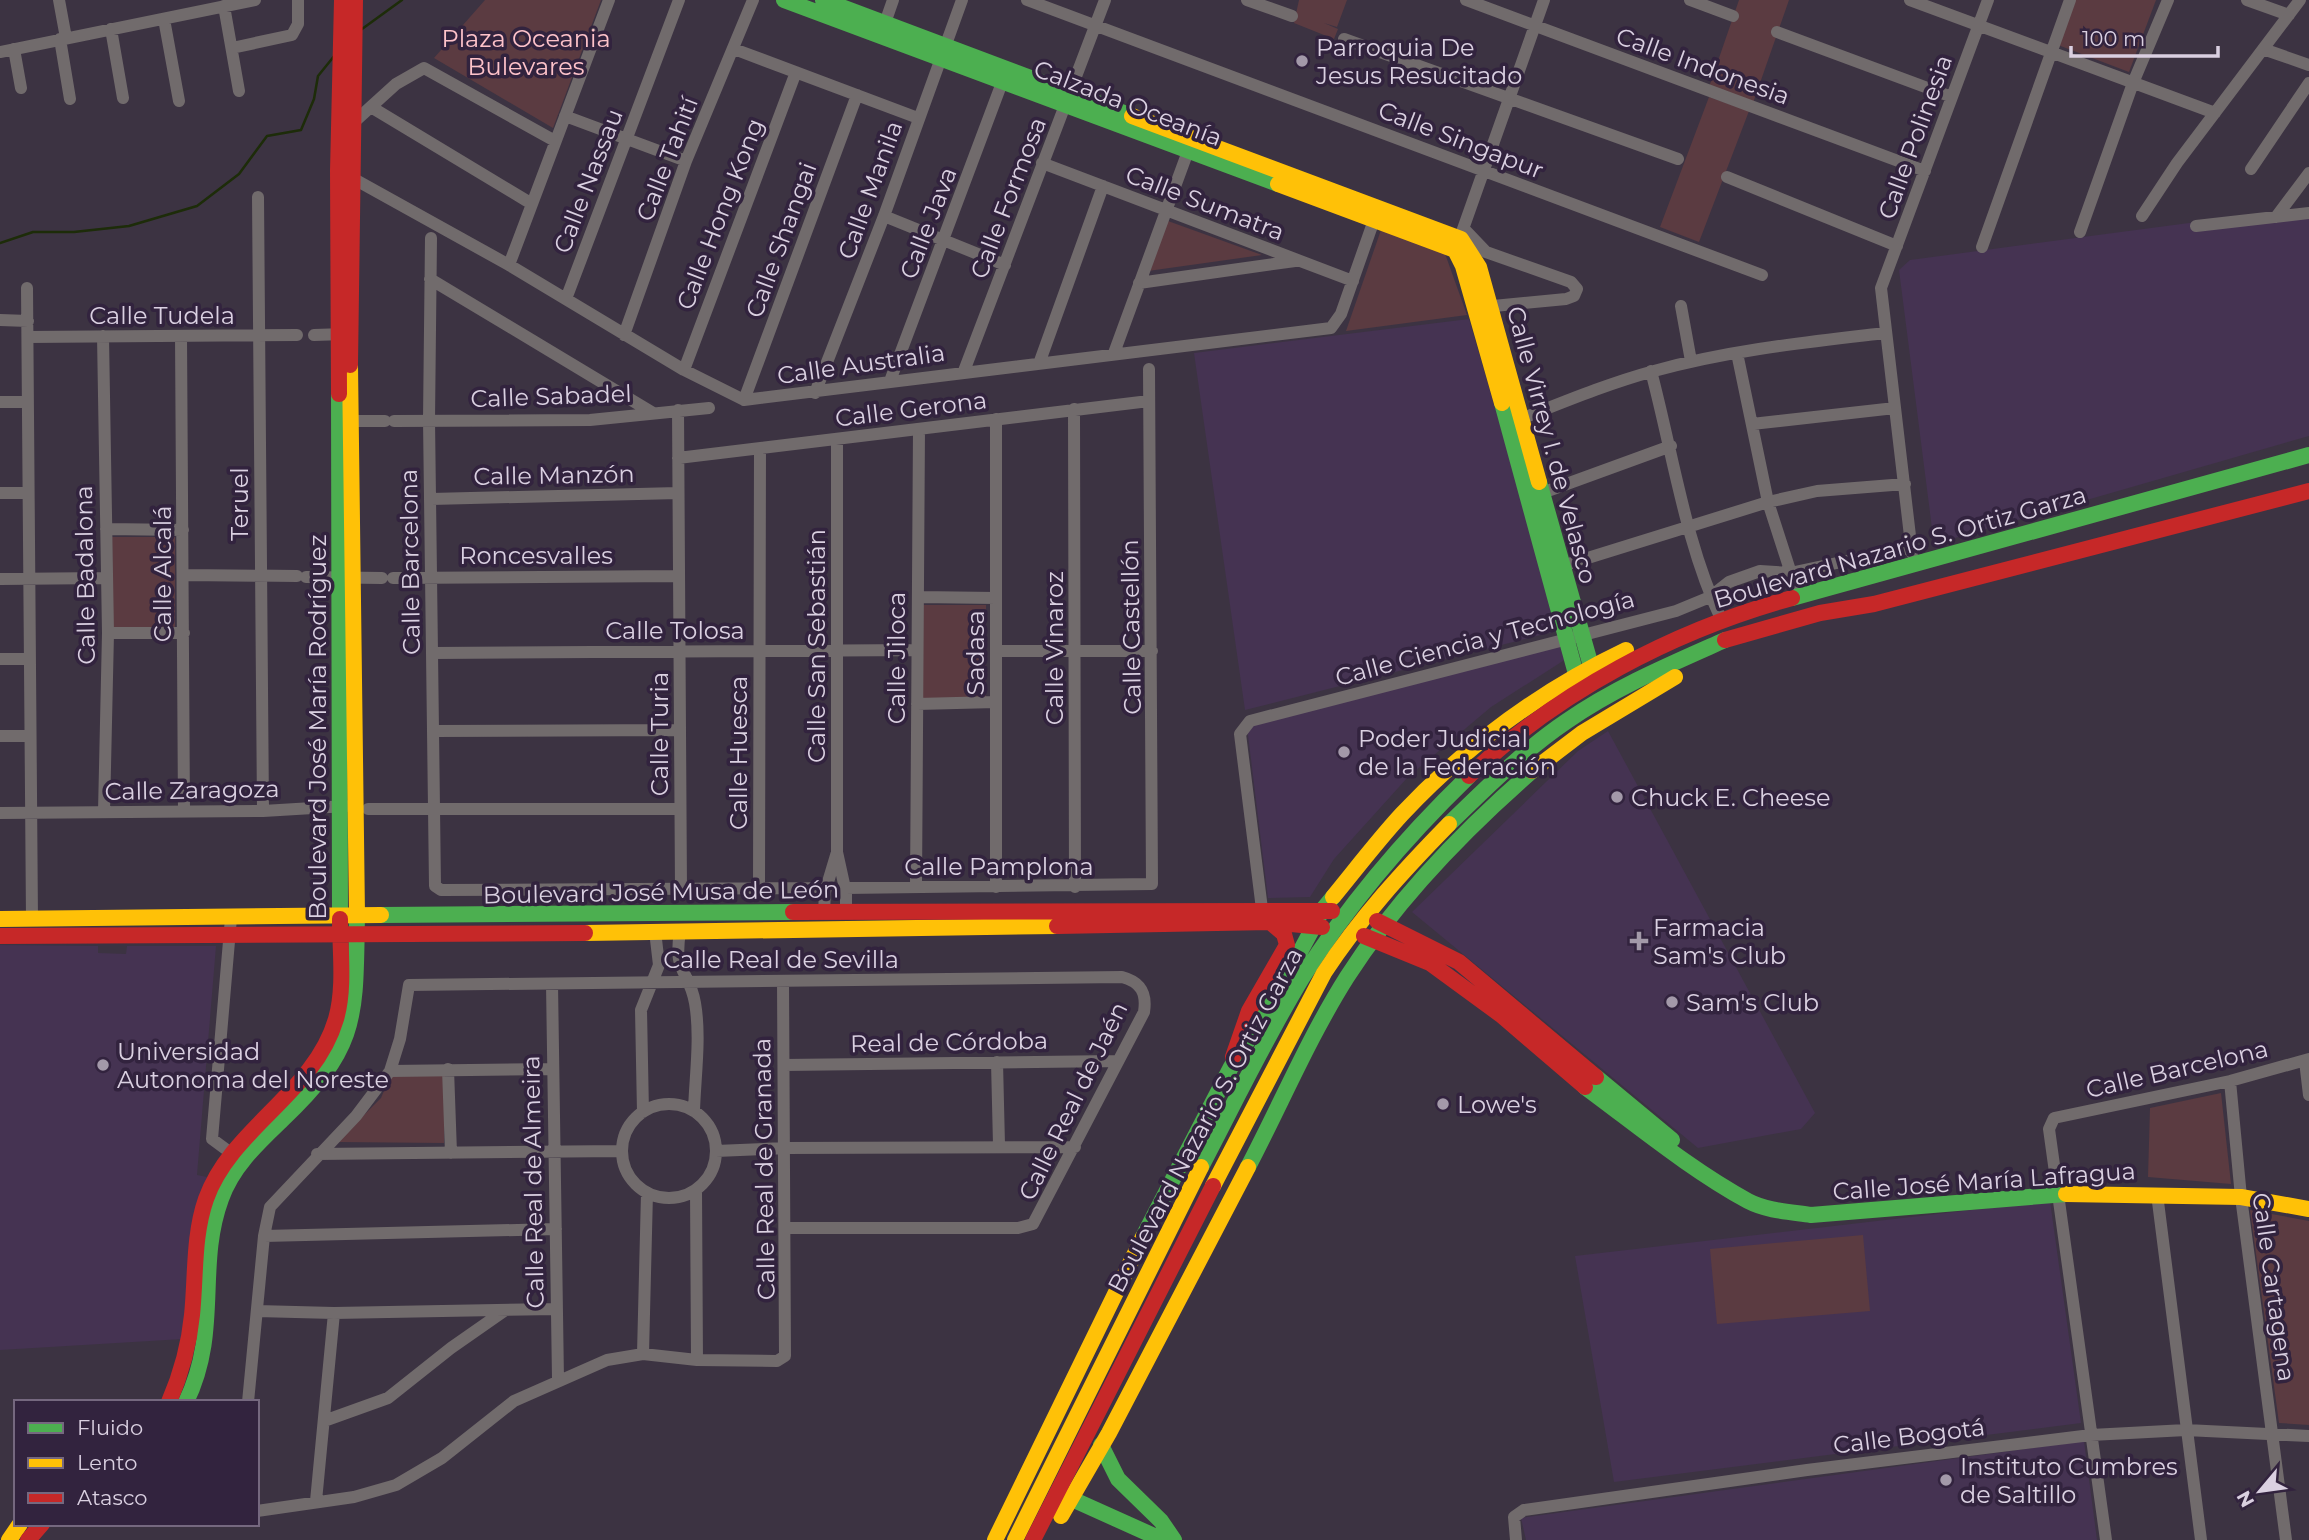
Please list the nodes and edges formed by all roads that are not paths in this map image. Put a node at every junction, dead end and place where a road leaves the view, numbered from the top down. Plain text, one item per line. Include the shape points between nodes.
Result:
1 (58, 0) edge
2 (255, 0) edge
3 (298, 0) edge
4 (349, 0) edge
5 (609, 0) edge
6 (679, 0) edge
7 (753, 0) edge
8 (784, 0) edge
9 (823, 0) edge
10 (893, 0) edge
11 (962, 0) edge
12 (1030, 0) edge
13 (1105, 0) edge
14 (1247, 0) edge
15 (1466, 0) edge
16 (1544, 0) edge
17 (1690, 0) edge
18 (1910, 0) edge
19 (1988, 0) edge
20 (2070, 0) edge
21 (2168, 0) edge
22 (2247, 0) edge
23 (2300, 0) edge
24 (224, 6) junction
25 (2288, 15) junction
26 (1292, 16) dead end
27 (1733, 16) dead end
28 (164, 19) junction
29 (885, 23) junction
30 (1095, 25) junction
31 (1979, 25) junction
32 (1535, 26) junction
33 (111, 29) junction
34 (1777, 32) dead end
35 (63, 38) junction
36 (1344, 39) dead end
37 (232, 48) junction
38 (2263, 48) junction
39 (14, 49) junction
40 (734, 49) junction
41 (943, 51) junction
42 (0, 52) edge
43 (2050, 52) junction
44 (2309, 65) edge
45 (796, 72) junction
46 (1003, 80) junction
47 (2133, 83) junction
48 (2309, 83) edge
49 (21, 88) dead end
50 (239, 91) dead end
51 (857, 95) junction
52 (1508, 96) junction
53 (1068, 97) junction
54 (1952, 97) junction
55 (123, 98) dead end
56 (71, 99) dead end
57 (179, 101) dead end
58 (347, 103) junction
59 (371, 107) junction
60 (2215, 113) junction
61 (565, 116) junction
62 (918, 118) junction
63 (353, 123) junction
64 (626, 139) junction
65 (555, 141) junction
66 (1191, 145) junction
67 (1678, 159) dead end
68 (686, 161) junction
69 (1042, 163) junction
70 (2251, 169) dead end
71 (1483, 171) junction
72 (1925, 171) junction
73 (2309, 173) edge
74 (346, 174) junction
75 (1727, 177) dead end
76 (1103, 186) junction
77 (258, 197) dead end
78 (532, 204) junction
79 (1165, 210) junction
80 (2309, 213) edge
81 (884, 216) junction
82 (2142, 216) dead end
83 (2276, 217) junction
84 (1374, 220) junction
85 (2196, 226) dead end
86 (2080, 232) dead end
87 (431, 238) dead end
88 (1460, 240) junction
89 (944, 241) junction
90 (1897, 246) junction
91 (1982, 247) dead end
92 (1295, 261) junction
93 (509, 265) junction
94 (1005, 265) junction
95 (1762, 275) dead end
96 (430, 279) junction
97 (1353, 281) junction
98 (1139, 284) junction
99 (27, 288) dead end
100 (566, 299) junction
101 (1681, 306) dead end
102 (1483, 307) junction
103 (0, 320) edge
104 (28, 321) junction
105 (1885, 333) junction
106 (181, 335) junction
107 (260, 335) junction
108 (297, 335) dead end
109 (314, 335) dead end
110 (344, 335) junction
111 (624, 335) junction
112 (103, 336) junction
113 (28, 337) junction
114 (1114, 353) junction
115 (1737, 353) junction
116 (1040, 361) junction
117 (1691, 361) junction
118 (1149, 369) dead end
119 (684, 370) junction
120 (964, 371) junction
121 (1651, 371) junction
122 (890, 381) junction
123 (815, 393) junction
124 (744, 400) junction
125 (1149, 401) junction
126 (0, 402) edge
127 (27, 402) junction
128 (709, 408) dead end
129 (1895, 408) junction
130 (1074, 409) junction
131 (678, 410) junction
132 (653, 413) junction
133 (996, 419) junction
134 (351, 421) junction
135 (429, 421) junction
136 (1515, 421) junction
137 (1752, 424) junction
138 (919, 429) junction
139 (837, 440) junction
140 (1671, 446) junction
141 (760, 448) junction
142 (2309, 455) edge
143 (678, 458) junction
144 (2309, 478) edge
145 (1905, 484) junction
146 (2309, 491) edge
147 (0, 493) edge
148 (27, 493) junction
149 (678, 493) junction
150 (1542, 493) junction
151 (430, 499) junction
152 (1768, 502) junction
153 (1689, 524) junction
154 (106, 529) junction
155 (183, 530) junction
156 (1912, 547) junction
157 (1913, 564) junction
158 (1562, 566) junction
159 (1790, 573) junction
160 (184, 576) junction
161 (261, 576) junction
162 (679, 576) junction
163 (432, 577) junction
164 (28, 578) junction
165 (106, 578) junction
166 (345, 578) junction
167 (0, 579) edge
168 (1798, 595) junction
169 (918, 597) junction
170 (1710, 597) junction
171 (996, 598) junction
172 (1874, 604) junction
173 (1716, 623) junction
174 (108, 633) junction
175 (184, 633) junction
176 (1574, 635) junction
177 (1732, 637) junction
178 (837, 650) junction
179 (917, 650) junction
180 (679, 651) junction
181 (759, 651) junction
182 (996, 651) junction
183 (1075, 651) junction
184 (1152, 651) junction
185 (433, 653) junction
186 (0, 659) edge
187 (28, 659) junction
188 (1591, 666) junction
189 (1576, 674) junction
190 (996, 702) junction
191 (917, 704) junction
192 (680, 730) junction
193 (433, 731) junction
194 (0, 736) edge
195 (29, 736) junction
196 (354, 807) junction
197 (680, 809) junction
198 (433, 810) junction
199 (263, 811) junction
200 (104, 812) junction
201 (184, 812) junction
202 (0, 813) edge
203 (30, 813) junction
204 (837, 852) junction
205 (1368, 852) junction
206 (1152, 884) joint
207 (916, 887) junction
208 (996, 887) junction
209 (1074, 887) junction
210 (826, 888) junction
211 (845, 888) junction
212 (759, 889) junction
213 (681, 890) junction
214 (1403, 902) junction
215 (1323, 909) junction
216 (824, 913) junction
217 (846, 913) junction
218 (1266, 915) junction
219 (231, 918) junction
220 (0, 919) edge
221 (32, 919) junction
222 (1383, 923) junction
223 (553, 924) junction
224 (349, 926) junction
225 (1313, 926) junction
226 (787, 930) junction
227 (655, 932) junction
228 (680, 932) junction
229 (0, 936) edge
230 (228, 936) junction
231 (1372, 937) junction
232 (1292, 967) junction
233 (1346, 979) junction
234 (1482, 980) junction
235 (654, 981) junction
236 (783, 981) junction
237 (688, 983) junction
238 (552, 984) junction
239 (1145, 994) joint
240 (1501, 1015) junction
241 (2307, 1060) edge
242 (1115, 1061) junction
243 (997, 1062) junction
244 (784, 1065) junction
245 (1231, 1067) junction
246 (449, 1069) junction
247 (552, 1069) junction
248 (390, 1070) junction
249 (2230, 1081) junction
250 (2309, 1095) edge
251 (695, 1111) junction
252 (643, 1112) junction
253 (999, 1145) junction
254 (1075, 1147) junction
255 (784, 1148) junction
256 (716, 1151) junction
257 (554, 1152) junction
258 (622, 1152) junction
259 (1678, 1152) junction
260 (231, 1153) junction
261 (451, 1153) junction
262 (317, 1154) junction
263 (696, 1190) junction
264 (648, 1193) junction
265 (2060, 1194) junction
266 (2157, 1194) junction
267 (2241, 1197) junction
268 (2309, 1209) edge
269 (786, 1228) junction
270 (556, 1229) junction
271 (264, 1236) junction
272 (1210, 1239) junction
273 (1158, 1249) junction
274 (1121, 1287) junction
275 (1156, 1295) junction
276 (556, 1309) junction
277 (506, 1310) junction
278 (257, 1311) junction
279 (334, 1313) junction
280 (643, 1354) junction
281 (697, 1360) junction
282 (558, 1379) junction
283 (170, 1400) edge
284 (187, 1400) edge
285 (248, 1400) edge
286 (324, 1421) junction
287 (2186, 1430) junction
288 (2273, 1432) junction
289 (2091, 1435) junction
290 (2309, 1436) edge
291 (1101, 1445) junction
292 (1026, 1476) junction
293 (1070, 1499) junction
294 (316, 1502) junction
295 (259, 1511) edge
296 (40, 1526) edge
297 (28, 1540) edge
298 (995, 1540) edge
299 (1015, 1540) edge
300 (1033, 1540) edge
301 (1049, 1540) edge
302 (1163, 1540) edge
303 (1174, 1540) edge
304 (1516, 1540) edge
305 (2106, 1540) edge
306 (2201, 1540) edge
307 (2286, 1540) edge

1 - 35 street
2 - 24 street
3 - 37 street via 298,24 292,35
4 - 58 main road, Boulevard José María Rodríguez
5 - 61 street
6 - 64 street, Calle Nassau
7 - 40 street, Calle Tahití
8 - 41 main road, Calzada Oceanía
9 - 29 main road, Calzada Oceanía
10 - 29 street
11 - 41 street, Calle Manila
12 - 30 street, Calle Singapur
13 - 30 street, Calle Formosa
14 - 26 street
15 - 32 street, Calle Indonesia
16 - 32 street
17 - 27 street
18 - 31 street
19 - 31 street, Calle Polinesia
20 - 43 street
21 - 47 street
22 - 25 street
23 - 25 street
24 - 28 street
24 - 37 street
25 - 38 street
28 - 33 street
28 - 57 street
29 - 41 main road, Calzada Oceanía
30 - 53 street, Calle Formosa
30 - 71 street, Calle Singapur
31 - 43 street
31 - 54 street, Calle Polinesia
32 - 52 street
32 - 72 street, Calle Indonesia
33 - 35 street
33 - 55 street
34 - 54 street
35 - 39 street
35 - 56 street
36 - 52 street
37 - 50 street
38 - 44 street
38 - 60 street
39 - 42 street
39 - 49 street
40 - 45 street
40 - 68 street, Calle Tahití
41 - 46 main road, Calzada Oceanía
41 - 53 main road, Calzada Oceanía
41 - 62 street, Calle Manila
43 - 47 street
43 - 91 street
45 - 51 street
45 - 119 street, Calle Hong Kong
46 - 53 main road, Calzada Oceanía
46 - 89 street, Calle Java
47 - 60 street
47 - 86 street
48 - 70 street
51 - 62 street
51 - 124 street, Calle Shangai
52 - 67 street
52 - 71 street
53 - 66 main road, Calzada Oceanía
53 - 69 street, Calle Formosa
54 - 72 street, Calle Polinesia
58 - 63 main road, Boulevard José María Rodríguez
58 - 74 main road, Boulevard José María Rodríguez
59 - 63 street
59 - 65 street via 420,68 431,69
59 - 78 street
60 - 82 street
61 - 64 street
61 - 65 street
62 - 81 street, Calle Manila
63 - 74 main road, Boulevard José María Rodríguez
64 - 68 street
64 - 100 street, Calle Nassau
65 - 78 street
66 - 79 street
66 - 84 main road, Calzada Oceanía
66 - 88 main road, Calzada Oceanía
68 - 111 street, Calle Tahití
69 - 76 street, Calle Sumatra
69 - 94 street, Calle Formosa
71 - 88 street
71 - 95 street, Calle Singapur
72 - 90 street, Calle Polinesia
73 - 83 street
74 - 93 street, Calle Australia
74 - 110 main road, Boulevard José María Rodríguez
75 - 90 street
76 - 79 street, Calle Sumatra
76 - 116 street
77 - 107 street, Teruel
78 - 93 street
79 - 92 street, Calle Sumatra
79 - 98 street
80 - 83 street
81 - 89 street
81 - 123 street, Calle Manila
83 - 85 street
84 - 88 main road, Calzada Oceanía
84 - 97 street, Calle Australia
87 - 96 street, Calle Barcelona
88 - 102 main road, Calle Virrey I. de Velasco via 1476,260
88 - 102 street, Calzada Oceanía via 1571,282 1577,293 1566,299
89 - 94 street
89 - 122 street, Calle Java
90 - 105 street, Calle Polinesia via 1881,288
92 - 97 street, Calle Sumatra
92 - 98 street
93 - 100 street, Calle Australia
94 - 120 street, Calle Formosa
96 - 132 street
96 - 135 street, Calle Barcelona
97 - 114 street, Calle Australia via 1331,328
98 - 114 street
99 - 104 street
100 - 111 street, Calle Australia
101 - 117 street
102 - 136 main road, Calle Virrey I. de Velasco
103 - 104 street
104 - 113 street
105 - 115 street
105 - 129 street
106 - 107 street, Calle Tudela
106 - 112 street, Calle Tudela
106 - 155 street, Calle Alcalá
107 - 108 street, Calle Tudela
107 - 161 street, Teruel
109 - 110 street
110 - 134 main road, Boulevard José María Rodríguez
110 - 166 main road, Boulevard José María Rodríguez
111 - 119 street, Calle Australia
112 - 113 street, Calle Tudela
112 - 154 street, Calle Badalona
113 - 127 street
114 - 116 street, Calle Australia
115 - 117 street
115 - 137 street
116 - 120 street, Calle Australia
117 - 121 street
118 - 125 street, Calle Castellón
119 - 124 street, Calle Australia
120 - 122 street, Calle Australia
121 - 136 street
121 - 140 street
122 - 123 street, Calle Australia
123 - 124 street, Calle Australia
125 - 130 street, Calle Gerona
125 - 184 street, Calle Castellón
126 - 127 street
127 - 148 street
128 - 131 street, Calle Sabadel
129 - 137 street
129 - 145 street
130 - 133 street, Calle Gerona
130 - 183 street, Calle Vinaroz
131 - 132 street, Calle Sabadel
131 - 143 street, Calle Turia
132 - 135 street, Calle Sabadel via 590,420
133 - 138 street, Calle Gerona
133 - 171 street, Sadasa
134 - 135 street, Calle Sabadel
134 - 166 main road, Boulevard José María Rodríguez
135 - 151 street, Calle Barcelona
136 - 150 main road, Calle Virrey I. de Velasco
136 - 176 main road, Calle Virrey I. de Velasco
137 - 152 street
138 - 139 street, Calle Gerona
138 - 169 street, Calle Jiloca
139 - 141 street, Calle Gerona
139 - 178 street, Calle San Sebastián
140 - 150 street
140 - 153 street
141 - 143 street, Calle Gerona
141 - 181 street, Calle Huesca
142 - 157 main road, Boulevard Nazario S. Ortiz Garza
143 - 149 street, Calle Turia
144 - 177 main road via 1891,585 1773,619
145 - 152 street via 1817,491
145 - 156 street
146 - 172 main road, Boulevard Nazario S. Ortiz Garza
147 - 148 street
148 - 164 street
149 - 151 street, Calle Manzón
149 - 162 street, Calle Turia
150 - 158 main road, Calle Virrey I. de Velasco
151 - 163 street, Calle Barcelona
152 - 153 street
152 - 159 street
153 - 158 street
153 - 170 street
154 - 155 street
154 - 165 street, Calle Badalona
155 - 160 street, Calle Alcalá
156 - 157 street
156 - 159 street, Calle Ciencia y Tecnología
157 - 168 main road, Boulevard Nazario S. Ortiz Garza
158 - 176 main road, Calle Virrey I. de Velasco
159 - 168 street
159 - 170 street, Calle Ciencia y Tecnología via 1760,571 1720,586
160 - 161 street
160 - 175 street, Calle Alcalá
161 - 166 street, Roncesvalles
161 - 199 street, Teruel
162 - 163 street, Roncesvalles
162 - 180 street, Calle Turia
163 - 166 street, Roncesvalles
163 - 185 street, Calle Barcelona
164 - 165 street
164 - 167 street
164 - 187 street
165 - 174 street, Calle Badalona
166 - 196 main road, Boulevard José María Rodríguez
168 - 173 main road, Boulevard Nazario S. Ortiz Garza
169 - 171 street
169 - 179 street, Calle Jiloca
170 - 173 street
170 - 176 street, Calle Ciencia y Tecnología via 1676,611
171 - 182 street, Sadasa
172 - 177 main road, Boulevard Nazario S. Ortiz Garza
172 - 214 main road via 1724,654 1622,705 1510,790
173 - 188 main road via 1670,631
173 - 273 main road, Boulevard Nazario S. Ortiz Garza via 1606,676 1531,724 1480,768 1384,867 1340,922 1283,1010
174 - 175 street
174 - 200 street, Calle Badalona
175 - 201 street, Calle Alcalá
176 - 188 main road, Calle Virrey I. de Velasco
176 - 189 main road, Calle Virrey I. de Velasco
176 - 218 street, Calle Ciencia y Tecnología via 1244,725 1240,734
177 - 275 main road, Boulevard Nazario S. Ortiz Garza via 1615,691 1544,736 1410,864 1340,947 1308,999
178 - 179 street, Calle Tolosa
178 - 181 street, Calle Tolosa
178 - 204 street, Calle San Sebastián
179 - 191 street, Calle Jiloca
180 - 181 street, Calle Tolosa
180 - 185 street, Calle Tolosa
180 - 192 street, Calle Turia
181 - 212 street, Calle Huesca
182 - 183 street
182 - 190 street, Sadasa
183 - 184 street
183 - 209 street, Calle Vinaroz
184 - 206 street, Calle Castellón
185 - 193 street, Calle Barcelona
186 - 187 street
187 - 195 street
188 - 189 main road
189 - 205 main road via 1512,716 1462,757
190 - 191 street
190 - 208 street, Sadasa
191 - 207 street, Calle Jiloca
192 - 193 street
192 - 197 street, Calle Turia
193 - 198 street, Calle Barcelona
194 - 195 street
195 - 203 street
196 - 198 street, Calle Zaragoza
196 - 199 street, Calle Zaragoza
196 - 224 main road, Boulevard José María Rodríguez
197 - 198 street, Calle Zaragoza
197 - 213 street, Calle Turia
198 - 213 street, Calle Barcelona via 435,886 441,890
199 - 201 street, Calle Zaragoza
200 - 201 street, Calle Zaragoza
200 - 203 street, Calle Zaragoza
202 - 203 street, Calle Zaragoza
203 - 221 street
204 - 210 street, Calle San Sebastián
204 - 211 street, Calle San Sebastián
205 - 214 main road via 1369,869 1380,891 1392,901
205 - 215 main road
206 - 209 street, Calle Pamplona
207 - 208 street, Calle Pamplona
207 - 211 street, Calle Pamplona
208 - 209 street, Calle Pamplona
210 - 212 street
210 - 216 street, Calle San Sebastián
211 - 217 street, Calle San Sebastián
212 - 213 street
214 - 222 main road
215 - 218 main road, Boulevard José Musa de León
215 - 222 main road, Boulevard José Musa de León
215 - 225 main road
216 - 217 main road, Boulevard José Musa de León
216 - 223 main road, Boulevard José Musa de León
217 - 218 main road, Boulevard José Musa de León
217 - 226 main road via 832,922
218 - 225 main road, Boulevard José Musa de León
218 - 226 main road, Boulevard José Musa de León
218 - 245 main road via 1284,934 1287,945 1249,1011
219 - 221 main road, Boulevard José Musa de León
219 - 224 main road, Boulevard José Musa de León
219 - 230 street
220 - 221 main road, Boulevard José Musa de León
222 - 231 main road
222 - 234 main road, Calle José María Lafragua via 1434,947
223 - 224 main road, Boulevard José Musa de León
223 - 227 main road, Boulevard José Musa de León
224 - 230 main road, Boulevard José Musa de León
224 - 260 main road, Boulevard José María Rodríguez via 340,1001 330,1039 307,1075
224 - 284 main road, Boulevard José María Rodríguez via 354,997 346,1042 313,1091 241,1165 221,1198 213,1236 203,1358
225 - 231 main road, Boulevard José Musa de León
225 - 232 main road
226 - 228 main road, Boulevard José Musa de León
227 - 228 main road, Boulevard José Musa de León
227 - 235 street via 659,965
228 - 237 street via 677,961
229 - 230 main road, Boulevard José Musa de León
230 - 260 street via 212,1139
231 - 233 main road
231 - 240 main road, Calle José María Lafragua via 1430,963
232 - 233 main road via 1308,958 1326,960
232 - 245 main road
233 - 272 main road
234 - 240 main road
234 - 259 main road, Calle José María Lafragua via 1671,1138
235 - 237 street, Calle Real de Sevilla
235 - 238 street, Calle Real de Sevilla
235 - 252 street via 641,1010
236 - 237 street, Calle Real de Sevilla
236 - 239 street, Calle Real de Sevilla via 1122,977
236 - 244 street, Calle Real de Granada
237 - 251 street via 696,1014
238 - 247 street, Calle Real de Almeira
238 - 248 street, Calle Real de Sevilla via 410,985
239 - 242 street, Calle Real de Jaén via 1144,1012
240 - 259 main road, Calle José María Lafragua via 1582,1085
241 - 249 street, Calle Barcelona
241 - 250 street
242 - 243 street, Real de Córdoba
242 - 254 street, Calle Real de Jaén
243 - 244 street, Real de Córdoba
243 - 253 street
244 - 255 street, Calle Real de Granada
245 - 274 main road
246 - 247 street
246 - 248 street
246 - 261 street
247 - 257 street, Calle Real de Almeira
248 - 262 street via 356,1116
249 - 265 street, Calle Barcelona via 2054,1118 2049,1129
249 - 267 street, Calle Cartagena
251 - 252 street via 678,1104 659,1104
251 - 256 street via 714,1136
252 - 258 street via 631,1122
253 - 254 street
253 - 255 street
254 - 269 street, Calle Real de Jaén via 1032,1224 1018,1228
255 - 256 street
255 - 269 street, Calle Real de Granada
256 - 263 street via 714,1166
257 - 258 street
257 - 261 street
257 - 270 street, Calle Real de Almeira
258 - 264 street via 625,1168
259 - 265 main road, Calle José María Lafragua via 1750,1202 1811,1215
260 - 283 main road, Boulevard José María Rodríguez via 217,1172 205,1204 192,1337
261 - 262 street
262 - 271 street via 270,1207
263 - 264 street via 681,1197
263 - 281 street
264 - 280 street
265 - 266 main road, Calle José María Lafragua
265 - 289 street
266 - 267 main road, Calle José María Lafragua
266 - 287 street
267 - 268 main road, Calle José María Lafragua
267 - 288 street, Calle Cartagena
269 - 281 street, Calle Real de Granada via 785,1356 777,1361
270 - 271 street
270 - 276 street, Calle Real de Almeira
271 - 278 street
272 - 275 main road
272 - 291 main road
273 - 274 main road
273 - 299 main road, Boulevard Nazario S. Ortiz Garza
274 - 292 main road
275 - 300 main road, Boulevard Nazario S. Ortiz Garza
276 - 277 street
276 - 282 street, Calle Real de Almeira
277 - 279 street
277 - 286 street via 388,1398
278 - 279 street
278 - 285 street
279 - 286 street
280 - 281 street
280 - 282 street via 607,1360
282 - 294 street via 514,1401 416,1475 377,1492
286 - 294 street
287 - 288 street, Calle Bogotá
287 - 289 street, Calle Bogotá
287 - 306 street
288 - 290 street, Calle Bogotá
288 - 307 street, Calle Cartagena
289 - 304 street, Calle Bogotá via 1794,1471 1517,1513
289 - 305 street
291 - 293 main road
291 - 303 main road via 1118,1479
292 - 293 main road
292 - 298 main road
293 - 301 main road
293 - 302 main road
294 - 295 street
296 - 297 main road

